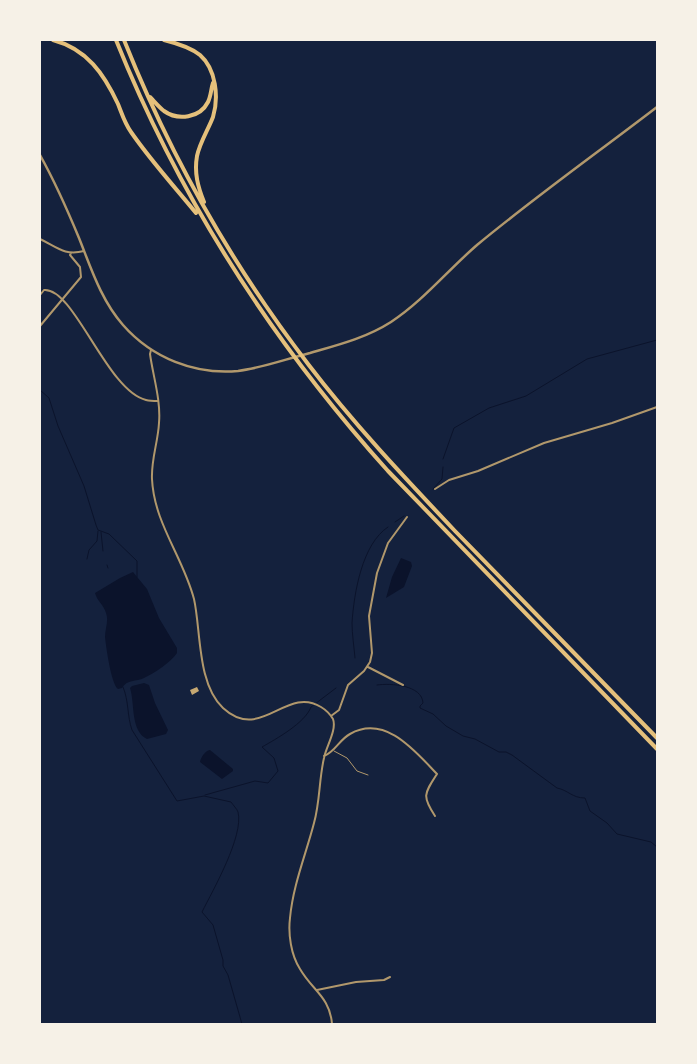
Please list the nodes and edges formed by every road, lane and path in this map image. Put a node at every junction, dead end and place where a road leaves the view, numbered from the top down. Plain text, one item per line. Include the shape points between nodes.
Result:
1 (53, 40) edge
2 (116, 40) edge
3 (164, 40) edge
4 (124, 42) edge
5 (214, 81) junction
6 (147, 94) junction
7 (657, 107) edge
8 (40, 155) edge
9 (208, 214) junction
10 (202, 220) junction
11 (40, 239) edge
12 (84, 251) junction
13 (70, 253) junction
14 (40, 295) edge
15 (62, 298) junction
16 (40, 326) edge
17 (151, 350) junction
18 (158, 401) junction
19 (657, 407) edge
20 (436, 489) dead end
21 (407, 517) dead end
22 (368, 667) junction
23 (403, 685) dead end
24 (332, 716) junction
25 (657, 738) edge
26 (657, 749) edge
27 (333, 751) junction
28 (324, 756) junction
29 (368, 775) dead end
30 (435, 816) dead end
31 (390, 977) dead end
32 (317, 990) junction
33 (332, 1024) edge

1 - 10 highway via 81,52 96,66 110,87 133,136
2 - 10 highway via 157,133
3 - 5 highway via 200,55
4 - 6 highway
5 - 6 highway via 204,108 189,116 169,114
5 - 9 highway via 215,108 196,162 197,180
6 - 9 highway
7 - 17 street via 539,195 391,322 371,333 339,345 239,370 206,370 177,363
8 - 12 street
9 - 25 highway via 280,327 362,430
10 - 26 highway via 264,316 356,436
11 - 13 street
12 - 13 street
12 - 17 street via 98,288 113,313
13 - 15 street via 80,267 81,277
14 - 15 street via 44,290 50,290
15 - 16 street
15 - 18 street via 122,383 145,400
17 - 18 street
18 - 24 street via 160,423 152,480 164,529 193,597 204,667 212,692 220,705 238,717 264,717 300,701 313,703
19 - 20 street via 544,443 449,480
21 - 22 street via 392,536 377,574 369,616 372,653
22 - 23 street
22 - 24 street via 348,686 339,710
24 - 28 street via 333,729
27 - 28 street
27 - 29 lane via 347,758 357,771
27 - 30 street via 347,736 360,730 384,731 396,736 436,774 425,798
28 - 32 street via 316,814 289,922 296,963
31 - 32 street
32 - 33 street via 330,1010

